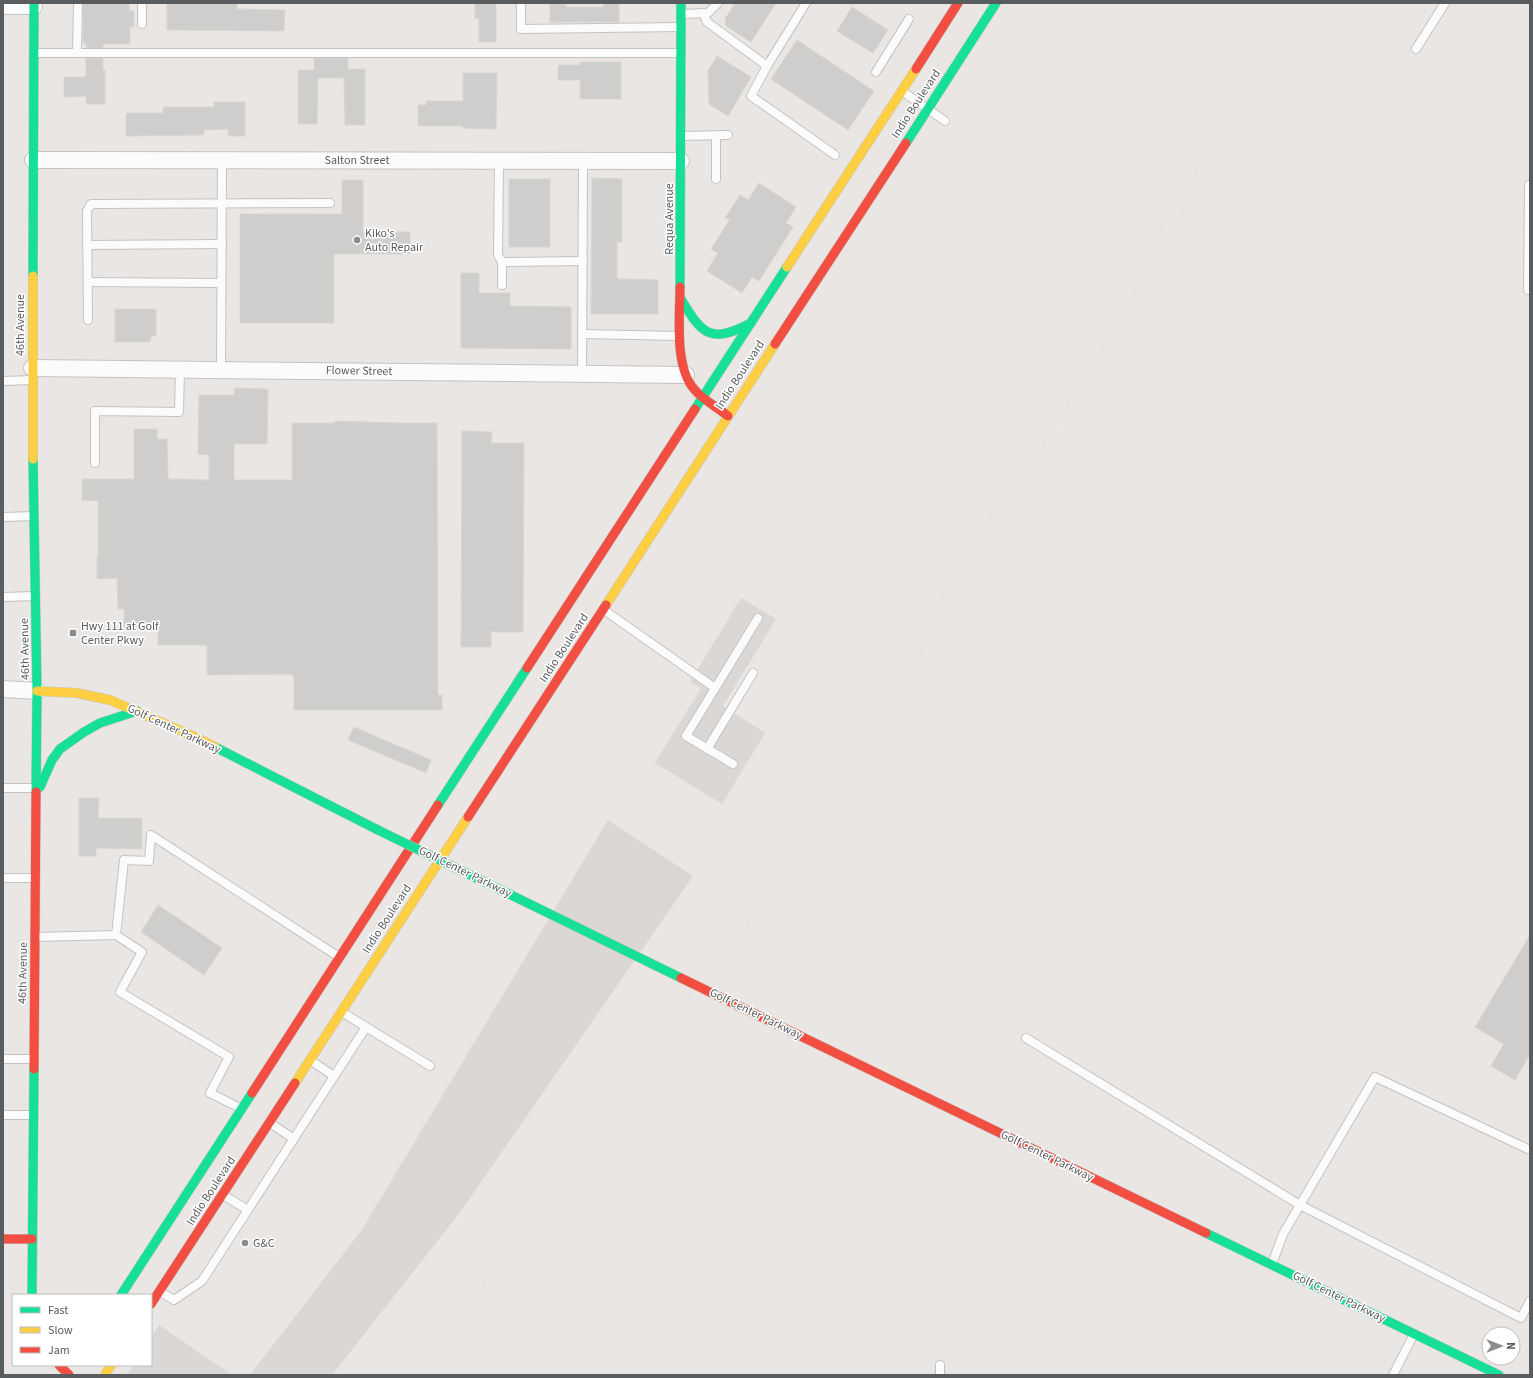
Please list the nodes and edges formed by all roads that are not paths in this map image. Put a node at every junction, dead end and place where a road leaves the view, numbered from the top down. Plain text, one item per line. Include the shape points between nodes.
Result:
1 (78, 3) edge
2 (142, 3) edge
3 (521, 3) edge
4 (681, 3) edge
5 (718, 3) edge
6 (806, 3) edge
7 (958, 3) edge
8 (996, 3) edge
9 (1445, 3) edge
10 (34, 5) edge
11 (3, 6) edge
12 (703, 13) junction
13 (681, 14) junction
14 (909, 20) dead end
15 (142, 24) dead end
16 (681, 27) junction
17 (1416, 49) dead end
18 (34, 52) junction
19 (77, 52) junction
20 (681, 53) junction
21 (767, 66) junction
22 (876, 72) dead end
23 (901, 90) junction
24 (927, 109) junction
25 (945, 121) dead end
26 (728, 135) dead end
27 (682, 136) junction
28 (716, 136) junction
29 (835, 155) dead end
30 (34, 160) junction
31 (222, 160) junction
32 (499, 160) junction
33 (583, 160) junction
34 (682, 161) junction
35 (716, 179) dead end
36 (1530, 184) edge
37 (330, 203) dead end
38 (221, 204) junction
39 (222, 244) junction
40 (88, 245) junction
41 (583, 261) junction
42 (502, 262) junction
43 (88, 282) junction
44 (221, 283) junction
45 (502, 285) dead end
46 (1530, 290) edge
47 (681, 299) junction
48 (88, 320) dead end
49 (752, 323) junction
50 (582, 334) junction
51 (681, 336) junction
52 (180, 369) junction
53 (221, 370) junction
54 (32, 374) junction
55 (582, 374) junction
56 (686, 375) junction
57 (3, 381) edge
58 (702, 397) junction
59 (728, 416) junction
60 (95, 463) dead end
61 (35, 516) junction
62 (3, 517) edge
63 (590, 572) junction
64 (3, 596) edge
65 (36, 596) junction
66 (581, 600) dead end
67 (603, 610) junction
68 (758, 618) dead end
69 (753, 673) dead end
70 (547, 676) dead end
71 (715, 688) junction
72 (3, 689) edge
73 (37, 691) junction
74 (549, 692) junction
75 (137, 711) junction
76 (707, 749) junction
77 (734, 764) dead end
78 (3, 788) edge
79 (36, 791) junction
80 (3, 878) edge
81 (36, 878) junction
82 (116, 935) junction
83 (35, 937) junction
84 (340, 958) junction
85 (342, 1011) junction
86 (366, 1027) junction
87 (1026, 1038) dead end
88 (34, 1059) junction
89 (3, 1060) edge
90 (310, 1060) junction
91 (430, 1066) dead end
92 (334, 1076) junction
93 (242, 1109) junction
94 (3, 1115) edge
95 (33, 1115) junction
96 (269, 1123) junction
97 (294, 1138) junction
98 (1530, 1150) edge
99 (222, 1195) junction
100 (1300, 1206) junction
101 (248, 1210) junction
102 (3, 1239) edge
103 (32, 1239) junction
104 (1272, 1264) junction
105 (159, 1292) junction
106 (32, 1294) edge
107 (122, 1294) edge
108 (1530, 1301) edge
109 (152, 1302) edge
110 (1414, 1334) junction
111 (940, 1365) dead end
112 (60, 1366) edge
113 (74, 1366) edge
114 (110, 1366) edge
115 (69, 1375) edge
116 (105, 1375) edge
117 (940, 1375) edge
118 (1393, 1375) edge
119 (1499, 1375) edge

1 - 19 lane
2 - 15 lane
3 - 16 lane via 521,29
4 - 13 main road, Requa Avenue
5 - 12 lane via 708,13
6 - 21 lane
7 - 23 main road, Indio Boulevard
8 - 24 main road, Indio Boulevard
9 - 17 lane
10 - 11 street
10 - 18 main road, 46th Avenue
12 - 13 lane
12 - 21 lane via 707,22
13 - 16 main road, Requa Avenue
14 - 22 lane
16 - 20 main road, Requa Avenue
18 - 19 lane
18 - 30 main road, 46th Avenue
19 - 20 lane
20 - 27 main road, Requa Avenue
21 - 29 lane via 752,96
23 - 24 lane
23 - 49 main road, Indio Boulevard
24 - 25 lane
24 - 59 main road, Indio Boulevard
26 - 28 lane
27 - 28 lane
27 - 34 main road, Requa Avenue
28 - 35 lane
30 - 31 street, Salton Street
30 - 54 main road, 46th Avenue
31 - 32 street, Salton Street
31 - 38 lane
32 - 33 street, Salton Street
32 - 42 lane via 498,255
33 - 34 street, Salton Street
33 - 41 lane
34 - 47 main road, Requa Avenue
36 - 46 lane
37 - 38 lane
38 - 39 lane
38 - 40 lane via 91,204 88,211
39 - 40 lane
39 - 44 lane
40 - 43 lane
41 - 42 lane
41 - 50 lane
42 - 45 lane
43 - 44 lane
43 - 48 lane
44 - 53 lane
47 - 49 main road via 696,324 713,334 733,332
47 - 51 main road, Requa Avenue
49 - 58 main road, Indio Boulevard
50 - 51 lane
50 - 55 lane
51 - 56 main road, Requa Avenue
52 - 53 street, Flower Street
52 - 54 street, Flower Street
52 - 60 lane via 179,412 95,411
53 - 55 street, Flower Street
54 - 57 lane
54 - 61 main road, 46th Avenue
55 - 56 street, Flower Street
56 - 58 main road, Requa Avenue via 692,388
58 - 59 main road, Requa Avenue
58 - 63 main road, Indio Boulevard
59 - 67 main road, Indio Boulevard
61 - 62 lane
61 - 65 main road, 46th Avenue
63 - 66 main road
63 - 84 main road, Indio Boulevard
64 - 65 lane
65 - 73 main road, 46th Avenue
67 - 71 lane
67 - 74 main road, Indio Boulevard
68 - 71 lane
69 - 76 lane
70 - 74 main road
71 - 76 lane via 686,736
72 - 73 street, Golf Center Parkway
73 - 75 main road, Golf Center Parkway via 77,693 110,700
73 - 79 main road, 46th Avenue
74 - 85 main road, Indio Boulevard
75 - 79 main road via 100,722 75,738 55,755
75 - 104 main road, Golf Center Parkway, bridge
76 - 77 lane
78 - 79 lane
79 - 81 main road, 46th Avenue
80 - 81 lane
81 - 83 main road, 46th Avenue
82 - 83 lane
82 - 84 lane via 124,860 149,861 151,835
82 - 93 lane via 142,952 120,992 229,1057 210,1093
83 - 88 main road, 46th Avenue
84 - 93 main road, Indio Boulevard
85 - 86 lane
85 - 90 main road, Indio Boulevard
86 - 91 lane
86 - 92 lane
87 - 100 lane
88 - 89 lane
88 - 95 main road, 46th Avenue
90 - 92 lane
90 - 96 main road, Indio Boulevard
92 - 97 lane
93 - 107 main road, Indio Boulevard
94 - 95 lane
95 - 103 main road, 46th Avenue
96 - 97 lane
96 - 99 main road, Indio Boulevard
97 - 101 lane
98 - 100 lane via 1375,1077
99 - 101 lane
99 - 105 main road, Indio Boulevard
100 - 104 lane via 1283,1234
100 - 108 lane via 1521,1318
101 - 105 lane via 202,1281 174,1300
102 - 103 main road
103 - 106 main road, 46th Avenue
104 - 110 main road, Golf Center Parkway
105 - 109 main road, Indio Boulevard
110 - 118 lane
110 - 119 main road, Golf Center Parkway
111 - 117 lane
112 - 115 main road
113 - 115 main road
114 - 116 main road

